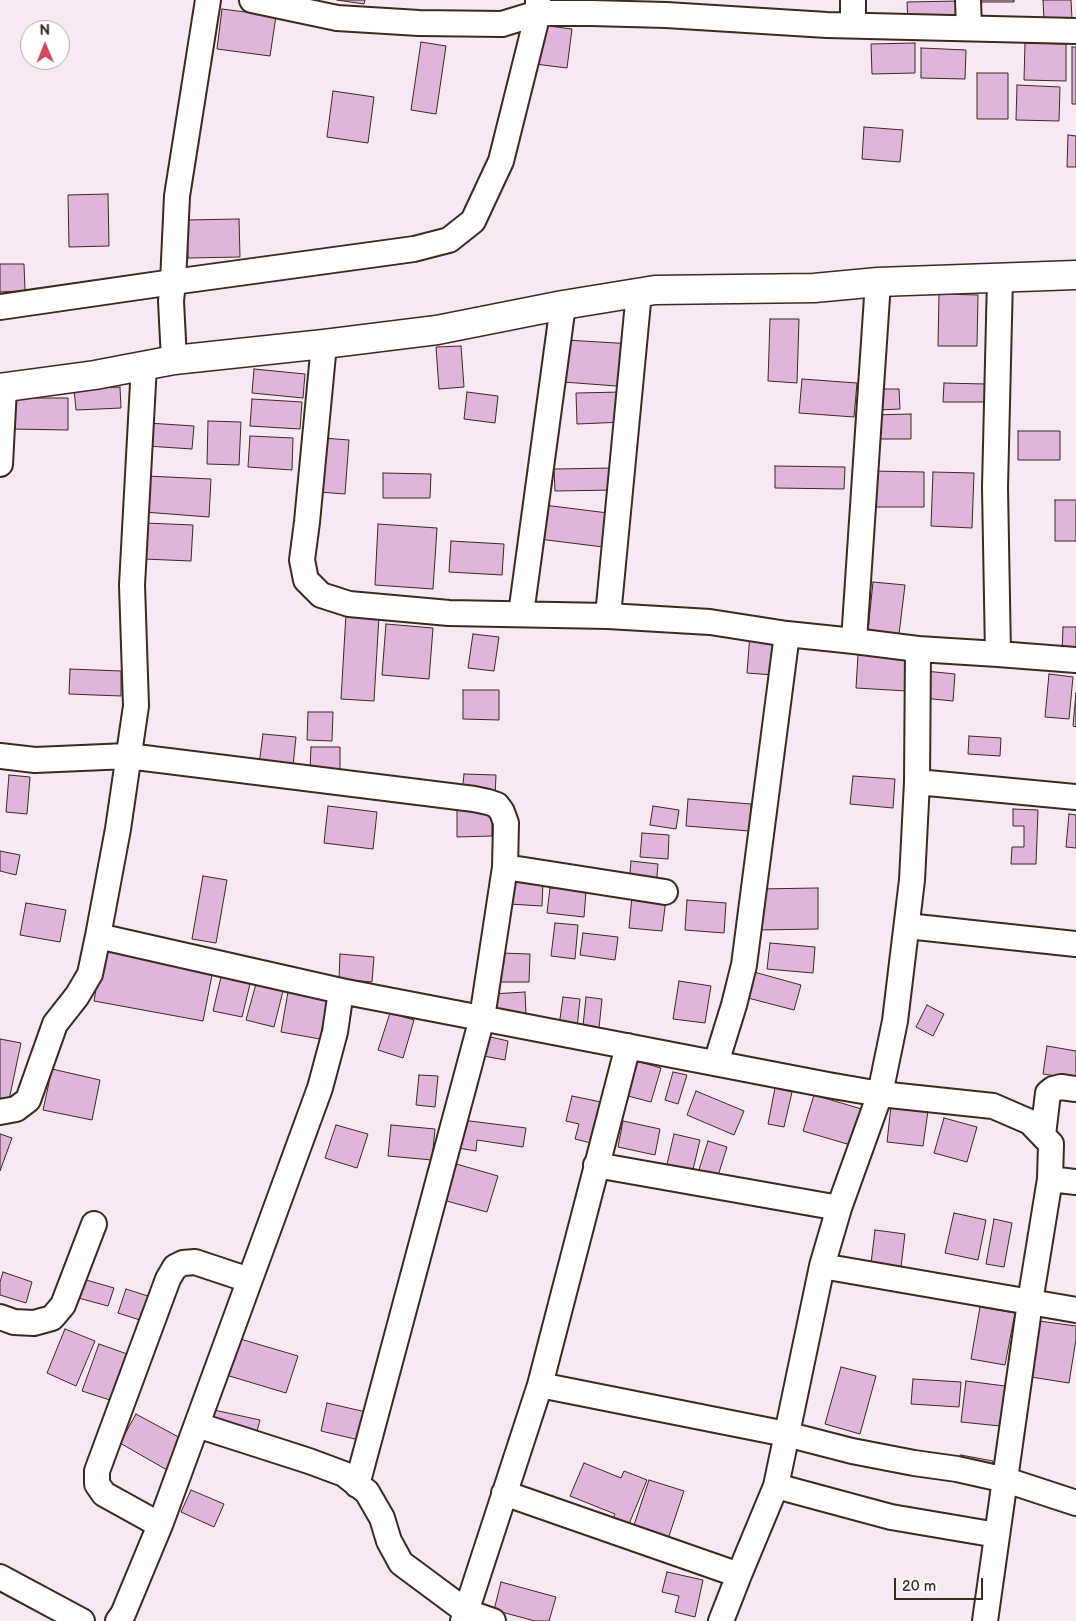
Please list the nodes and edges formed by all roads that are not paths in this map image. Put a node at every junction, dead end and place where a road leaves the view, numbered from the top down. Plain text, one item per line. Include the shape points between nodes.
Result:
1 (208, 0) edge
2 (252, 0) edge
3 (853, 0) edge
4 (968, 0) edge
5 (538, 7) edge
6 (853, 25) junction
7 (969, 28) junction
8 (1076, 31) edge
9 (1076, 275) edge
10 (1000, 278) junction
11 (878, 282) junction
12 (172, 291) junction
13 (639, 292) junction
14 (563, 304) junction
15 (0, 307) edge
16 (324, 344) junction
17 (173, 349) junction
18 (144, 365) junction
19 (2, 388) edge
20 (0, 464) edge
21 (521, 614) junction
22 (608, 616) junction
23 (787, 634) junction
24 (854, 641) junction
25 (918, 649) junction
26 (998, 654) junction
27 (1076, 660) edge
28 (0, 756) edge
29 (128, 756) junction
30 (917, 782) junction
31 (1076, 797) edge
32 (505, 867) junction
33 (664, 892) dead end
34 (907, 926) junction
35 (98, 936) junction
36 (1076, 944) edge
37 (341, 991) junction
38 (482, 1018) junction
39 (628, 1046) junction
40 (716, 1064) junction
41 (1076, 1089) edge
42 (880, 1094) junction
43 (0, 1112) edge
44 (1043, 1136) junction
45 (596, 1165) junction
46 (1050, 1179) junction
47 (1076, 1182) edge
48 (839, 1208) junction
49 (94, 1224) dead end
50 (822, 1266) junction
51 (249, 1280) junction
52 (1030, 1302) junction
53 (1076, 1310) edge
54 (0, 1316) edge
55 (540, 1385) junction
56 (197, 1425) junction
57 (786, 1434) junction
58 (1006, 1480) junction
59 (357, 1485) junction
60 (776, 1486) junction
61 (504, 1493) junction
62 (1076, 1503) edge
63 (160, 1525) junction
64 (997, 1535) junction
65 (738, 1575) junction
66 (0, 1577) edge
67 (465, 1616) edge
68 (126, 1619) edge
69 (82, 1621) edge
70 (493, 1621) edge
71 (722, 1621) edge
72 (985, 1621) edge

1 - 12 street via 177,196
2 - 5 street via 337,18 418,23 502,24
3 - 6 street
4 - 7 street
5 - 6 street
5 - 12 street via 501,161 473,221 449,240 414,250
6 - 7 street
7 - 8 street
9 - 10 street
10 - 11 street
10 - 26 street via 995,487
11 - 13 street via 814,288
11 - 24 street
12 - 15 street
12 - 17 street
13 - 14 street
13 - 22 street
14 - 16 street via 437,330
14 - 21 street
16 - 17 street
16 - 21 street via 302,560 306,580 321,595 349,604 449,613
17 - 18 street
18 - 19 street
18 - 29 street via 132,585 136,706
19 - 20 street
21 - 22 street
22 - 23 street via 710,622
23 - 24 street
23 - 40 street via 744,965
24 - 25 street
25 - 26 street
25 - 30 street
26 - 27 street
28 - 29 street via 34,760
29 - 32 street via 488,802 497,805 506,823
29 - 35 street
30 - 31 street
30 - 34 street
32 - 33 street
32 - 38 street
34 - 36 street
34 - 42 street via 895,1021
35 - 37 street
35 - 43 street via 90,974 56,1024 28,1100 16,1109
37 - 38 street
37 - 51 street via 335,1032 320,1088
38 - 39 street
38 - 59 street
39 - 40 street
39 - 45 street
40 - 42 street
41 - 44 street via 1061,1087 1048,1093
42 - 44 street via 993,1106 1030,1122
42 - 48 street
44 - 46 street via 1051,1144
45 - 48 street
45 - 55 street
46 - 47 street
46 - 52 street
48 - 50 street
49 - 54 street via 63,1305 52,1318 34,1323 14,1322
50 - 52 street
50 - 57 street
51 - 56 street
51 - 63 street via 195,1262 182,1263 175,1268 168,1279 97,1471 97,1484 104,1494
52 - 53 street
52 - 58 street
55 - 57 street
55 - 61 street
56 - 59 street via 344,1474
56 - 63 street
57 - 58 street via 852,1451
57 - 60 street
58 - 62 street
58 - 64 street
59 - 67 street via 367,1492 382,1518 401,1563
60 - 64 street via 891,1517
60 - 65 street
61 - 65 street
61 - 67 street
63 - 68 street
64 - 72 street
65 - 71 street
66 - 69 street
67 - 70 street

